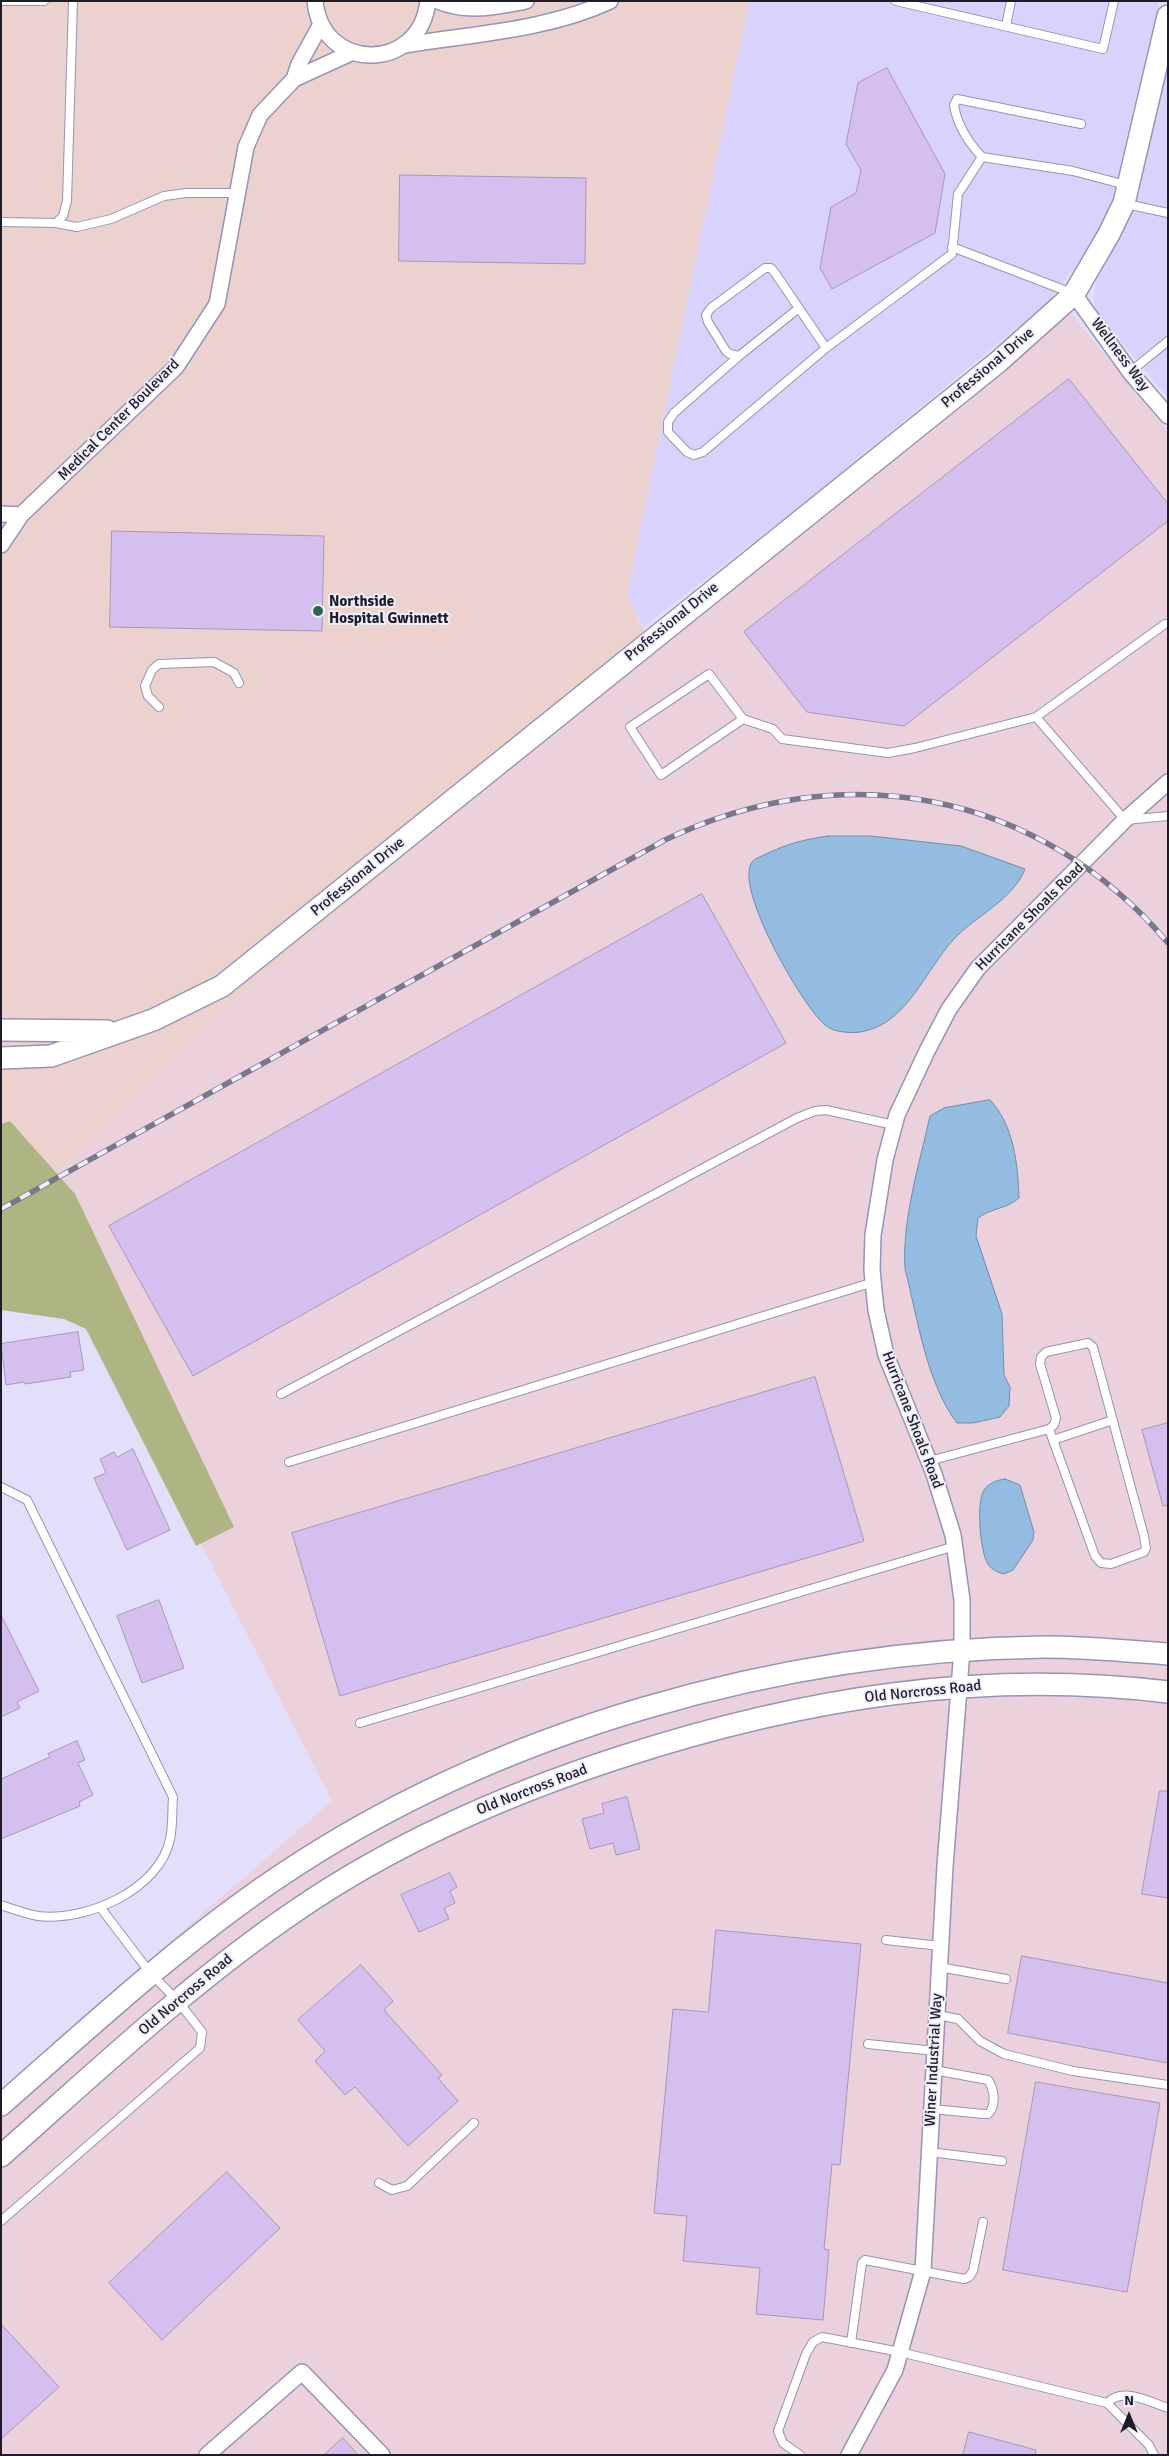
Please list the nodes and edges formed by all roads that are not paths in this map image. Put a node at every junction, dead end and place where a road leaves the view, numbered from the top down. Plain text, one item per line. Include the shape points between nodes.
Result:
1 (1, 1) edge
2 (11, 1) edge
3 (44, 1) edge
4 (72, 1) edge
5 (315, 1) edge
6 (428, 1) edge
7 (438, 1) edge
8 (526, 1) edge
9 (610, 1) edge
10 (896, 1) edge
11 (1011, 1) edge
12 (1114, 1) edge
13 (1168, 16) edge
14 (321, 24) junction
15 (1006, 26) junction
16 (405, 45) junction
17 (352, 52) junction
18 (294, 79) junction
19 (1081, 124) dead end
20 (982, 157) junction
21 (237, 193) junction
22 (1126, 195) junction
23 (1168, 214) edge
24 (1, 222) edge
25 (56, 223) junction
26 (952, 247) junction
27 (1074, 294) junction
28 (798, 308) junction
29 (1168, 342) edge
30 (826, 348) junction
31 (739, 356) junction
32 (1130, 372) junction
33 (1168, 416) edge
34 (1, 514) edge
35 (22, 515) junction
36 (1, 545) edge
37 (1165, 624) dead end
38 (240, 684) dead end
39 (158, 707) dead end
40 (1036, 717) junction
41 (743, 719) junction
42 (1168, 782) edge
43 (1168, 816) edge
44 (1125, 820) junction
45 (1, 1030) edge
46 (120, 1031) junction
47 (1, 1058) edge
48 (894, 1125) junction
49 (874, 1282) junction
50 (282, 1394) dead end
51 (1113, 1420) junction
52 (1049, 1429) junction
53 (1053, 1440) junction
54 (929, 1461) junction
55 (289, 1462) dead end
56 (1, 1487) edge
57 (955, 1546) junction
58 (962, 1650) junction
59 (1168, 1654) edge
60 (960, 1687) junction
61 (1168, 1692) edge
62 (360, 1723) dead end
63 (1, 1905) edge
64 (100, 1907) junction
65 (886, 1940) dead end
66 (940, 1946) junction
67 (939, 1967) junction
68 (151, 1974) junction
69 (1006, 1979) dead end
70 (177, 2000) junction
71 (937, 2016) junction
72 (868, 2044) dead end
73 (935, 2051) junction
74 (934, 2070) junction
75 (1168, 2085) edge
76 (1, 2105) edge
77 (932, 2109) junction
78 (474, 2123) dead end
79 (930, 2152) junction
80 (1, 2156) edge
81 (1002, 2161) dead end
82 (379, 2183) dead end
83 (1, 2221) edge
84 (983, 2222) dead end
85 (924, 2272) junction
86 (851, 2343) junction
87 (900, 2352) junction
88 (1107, 2403) junction
89 (1168, 2408) edge
90 (207, 2455) edge
91 (382, 2455) edge
92 (800, 2455) edge
93 (849, 2455) edge
94 (1154, 2455) edge

1 - 2 lane
2 - 3 lane
4 - 25 lane via 67,201 63,216
5 - 14 street
6 - 16 street via 418,32
7 - 8 street via 453,8 472,9
9 - 16 street via 591,10 542,22
10 - 15 lane
11 - 15 lane
12 - 15 lane via 1103,49
13 - 22 main road, Professional Drive
14 - 17 street via 336,44
14 - 18 street
16 - 17 street via 389,53 371,56
17 - 18 street
18 - 21 street, Medical Center Boulevard via 260,115 246,147
19 - 20 lane via 958,99 954,105 955,113 970,145
20 - 22 lane via 1073,172
20 - 26 lane via 958,194
21 - 25 lane via 164,196 104,221 77,227
21 - 35 street, Medical Center Boulevard via 216,304 176,367
22 - 23 lane
22 - 27 main road, Professional Drive via 1109,234
24 - 25 lane
26 - 27 lane
26 - 30 lane via 952,254
27 - 32 street, Wellness Way
27 - 46 main road, Professional Drive via 998,362 222,986 179,1008
28 - 30 lane
28 - 31 lane
28 - 31 lane via 771,268 765,268 711,308 706,315 708,322 726,351
29 - 32 lane
30 - 31 lane via 703,452 694,455 668,432 668,422 674,413
32 - 33 street, Wellness Way
34 - 35 street
35 - 36 street, Medical Center Boulevard
37 - 40 lane
38 - 39 lane via 234,673 214,662 159,664 152,670 145,686 148,696
40 - 41 lane via 888,753 782,739 773,729
40 - 44 lane
41 - 41 lane via 661,775 630,727 709,674
42 - 44 street, Hurricane Shoals Road
43 - 44 lane
44 - 48 street, Hurricane Shoals Road via 978,968 949,1009
45 - 46 main road
46 - 47 main road, Professional Drive via 51,1056
48 - 49 street, Hurricane Shoals Road via 873,1235
48 - 50 lane via 826,1110 797,1118
49 - 54 street, Hurricane Shoals Road via 886,1355
49 - 55 lane
51 - 52 lane via 1093,1347 1082,1343 1046,1352 1041,1357 1040,1364 1056,1418
51 - 53 lane
51 - 53 lane via 1146,1548 1144,1552 1111,1564 1101,1563 1095,1556
52 - 53 lane
52 - 54 lane
54 - 57 street, Hurricane Shoals Road
56 - 64 lane via 27,1500 173,1797 170,1840 160,1866 142,1885
57 - 58 street, Hurricane Shoals Road via 962,1600
57 - 62 lane
58 - 59 main road via 1048,1647
58 - 60 street, Winer Industrial Way
58 - 68 main road via 876,1658 783,1674 629,1714 484,1766 348,1833 262,1888 193,1938
60 - 61 main road, Old Norcross Road via 1067,1685
60 - 66 street, Winer Industrial Way
60 - 70 main road, Old Norcross Road via 850,1699 784,1712 664,1743 554,1779 465,1816 381,1858 300,1908 222,1963
63 - 64 lane via 37,1916 67,1916
64 - 68 lane
65 - 66 lane
66 - 67 street, Winer Industrial Way
67 - 69 lane
67 - 71 street, Winer Industrial Way
68 - 70 lane
68 - 76 main road
70 - 80 main road, Old Norcross Road
70 - 83 lane via 202,2032 200,2048
71 - 73 street, Winer Industrial Way
71 - 75 lane via 958,2019 980,2040 1004,2054 1073,2070
72 - 73 lane
73 - 74 street, Winer Industrial Way
74 - 77 street, Winer Industrial Way
74 - 77 lane via 988,2080 992,2086 993,2105 988,2114
77 - 79 street, Winer Industrial Way
78 - 82 lane via 407,2186 392,2190
79 - 81 lane
79 - 85 street, Winer Industrial Way
84 - 85 lane via 969,2277 964,2279
85 - 86 lane via 865,2260
85 - 87 street, Winer Industrial Way
86 - 87 lane
86 - 92 lane via 822,2337 813,2342 806,2354 778,2431 782,2443
87 - 88 lane
87 - 93 street, Winer Industrial Way via 895,2370
88 - 89 lane via 1116,2396 1130,2396
88 - 94 lane via 1149,2445
90 - 91 street via 302,2372

